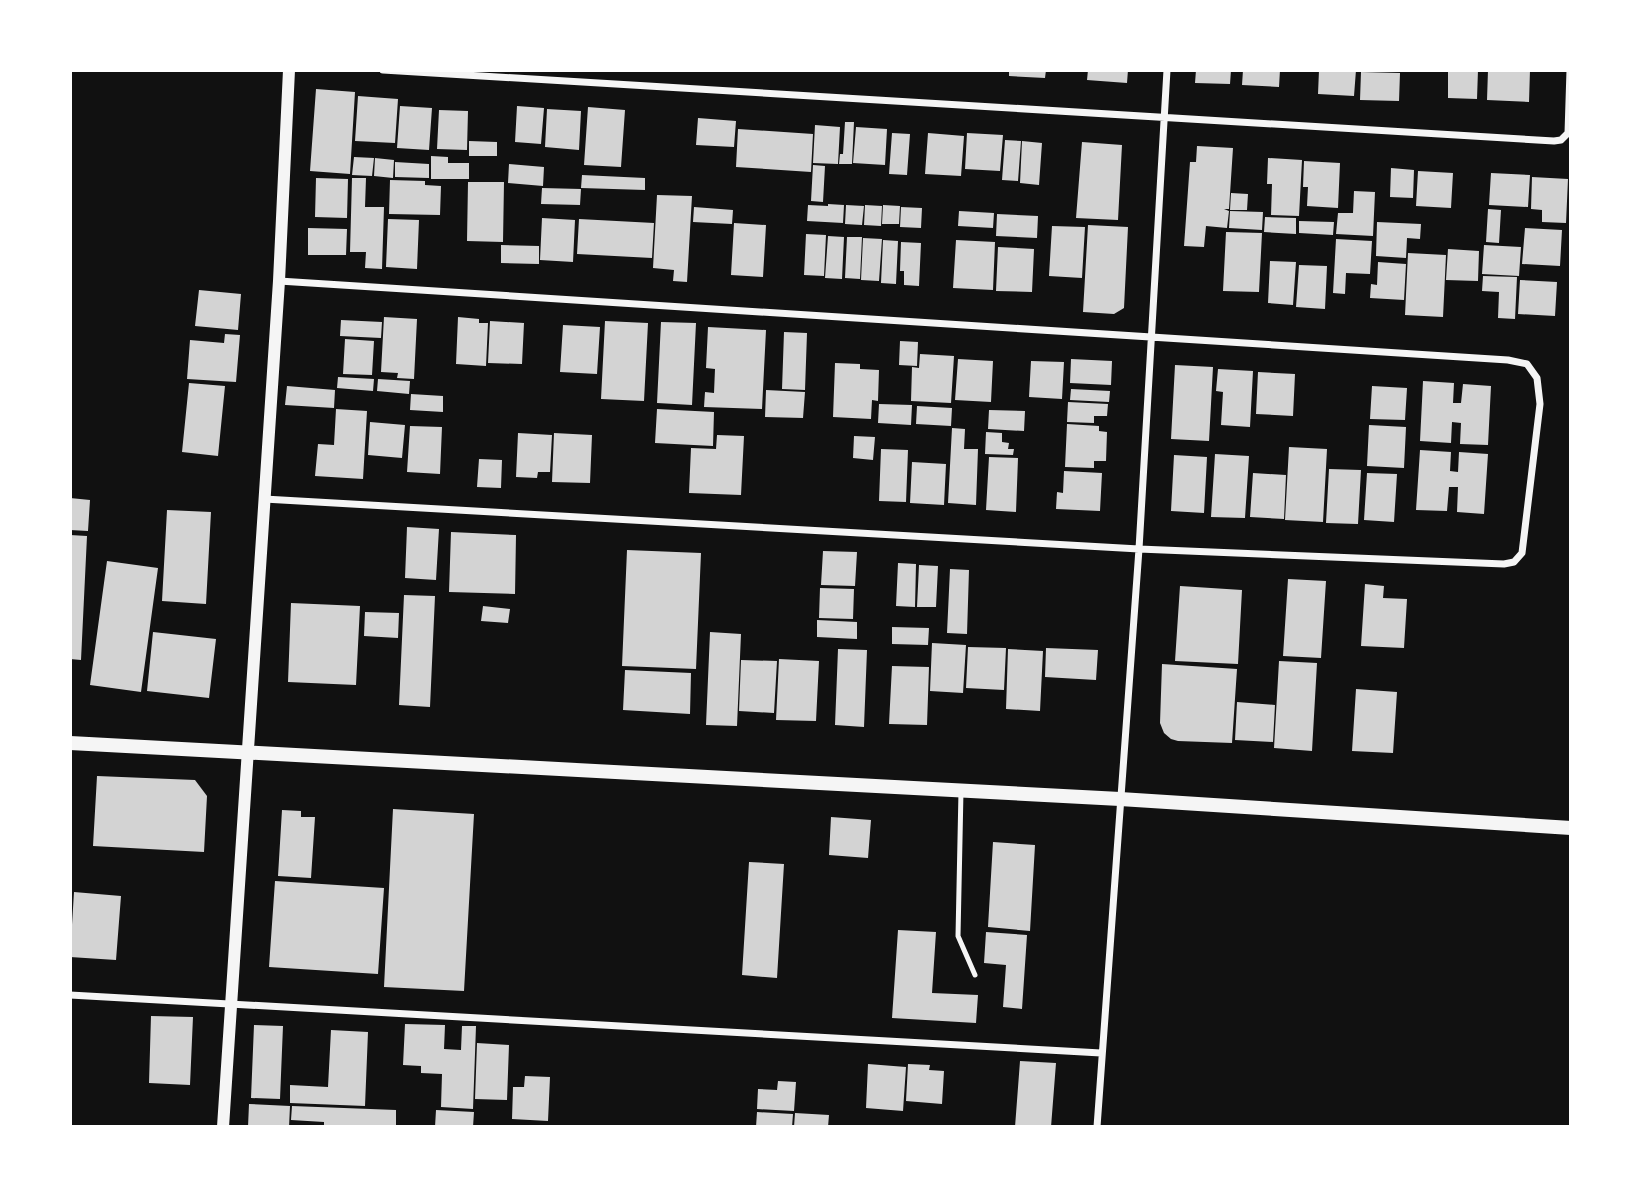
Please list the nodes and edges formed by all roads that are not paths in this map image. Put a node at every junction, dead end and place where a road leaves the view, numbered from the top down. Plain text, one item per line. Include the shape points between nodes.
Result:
1 (289, 70) edge
2 (383, 70) edge
3 (1167, 70) edge
4 (1570, 70) edge
5 (1164, 118) junction
6 (279, 281) junction
7 (1150, 337) junction
8 (263, 499) junction
9 (1139, 549) junction
10 (70, 743) edge
11 (247, 751) junction
12 (961, 790) junction
13 (1120, 799) junction
14 (1571, 828) edge
15 (975, 975) dead end
16 (70, 995) edge
17 (231, 1004) junction
18 (1101, 1053) junction
19 (223, 1127) edge
20 (1097, 1127) edge

1 - 6 street
2 - 5 street
3 - 5 street
4 - 5 street via 1568,133 1553,141
5 - 7 street
6 - 7 street
6 - 8 street
7 - 9 street
7 - 9 street via 1508,360 1527,364 1537,378 1540,404 1522,553 1514,562
8 - 9 street
8 - 11 street
9 - 13 street
10 - 11 main road
11 - 12 main road
11 - 17 street
12 - 13 main road
12 - 15 lane via 958,936
13 - 14 main road
13 - 18 street
16 - 17 street
17 - 18 street
17 - 19 street
18 - 20 street

